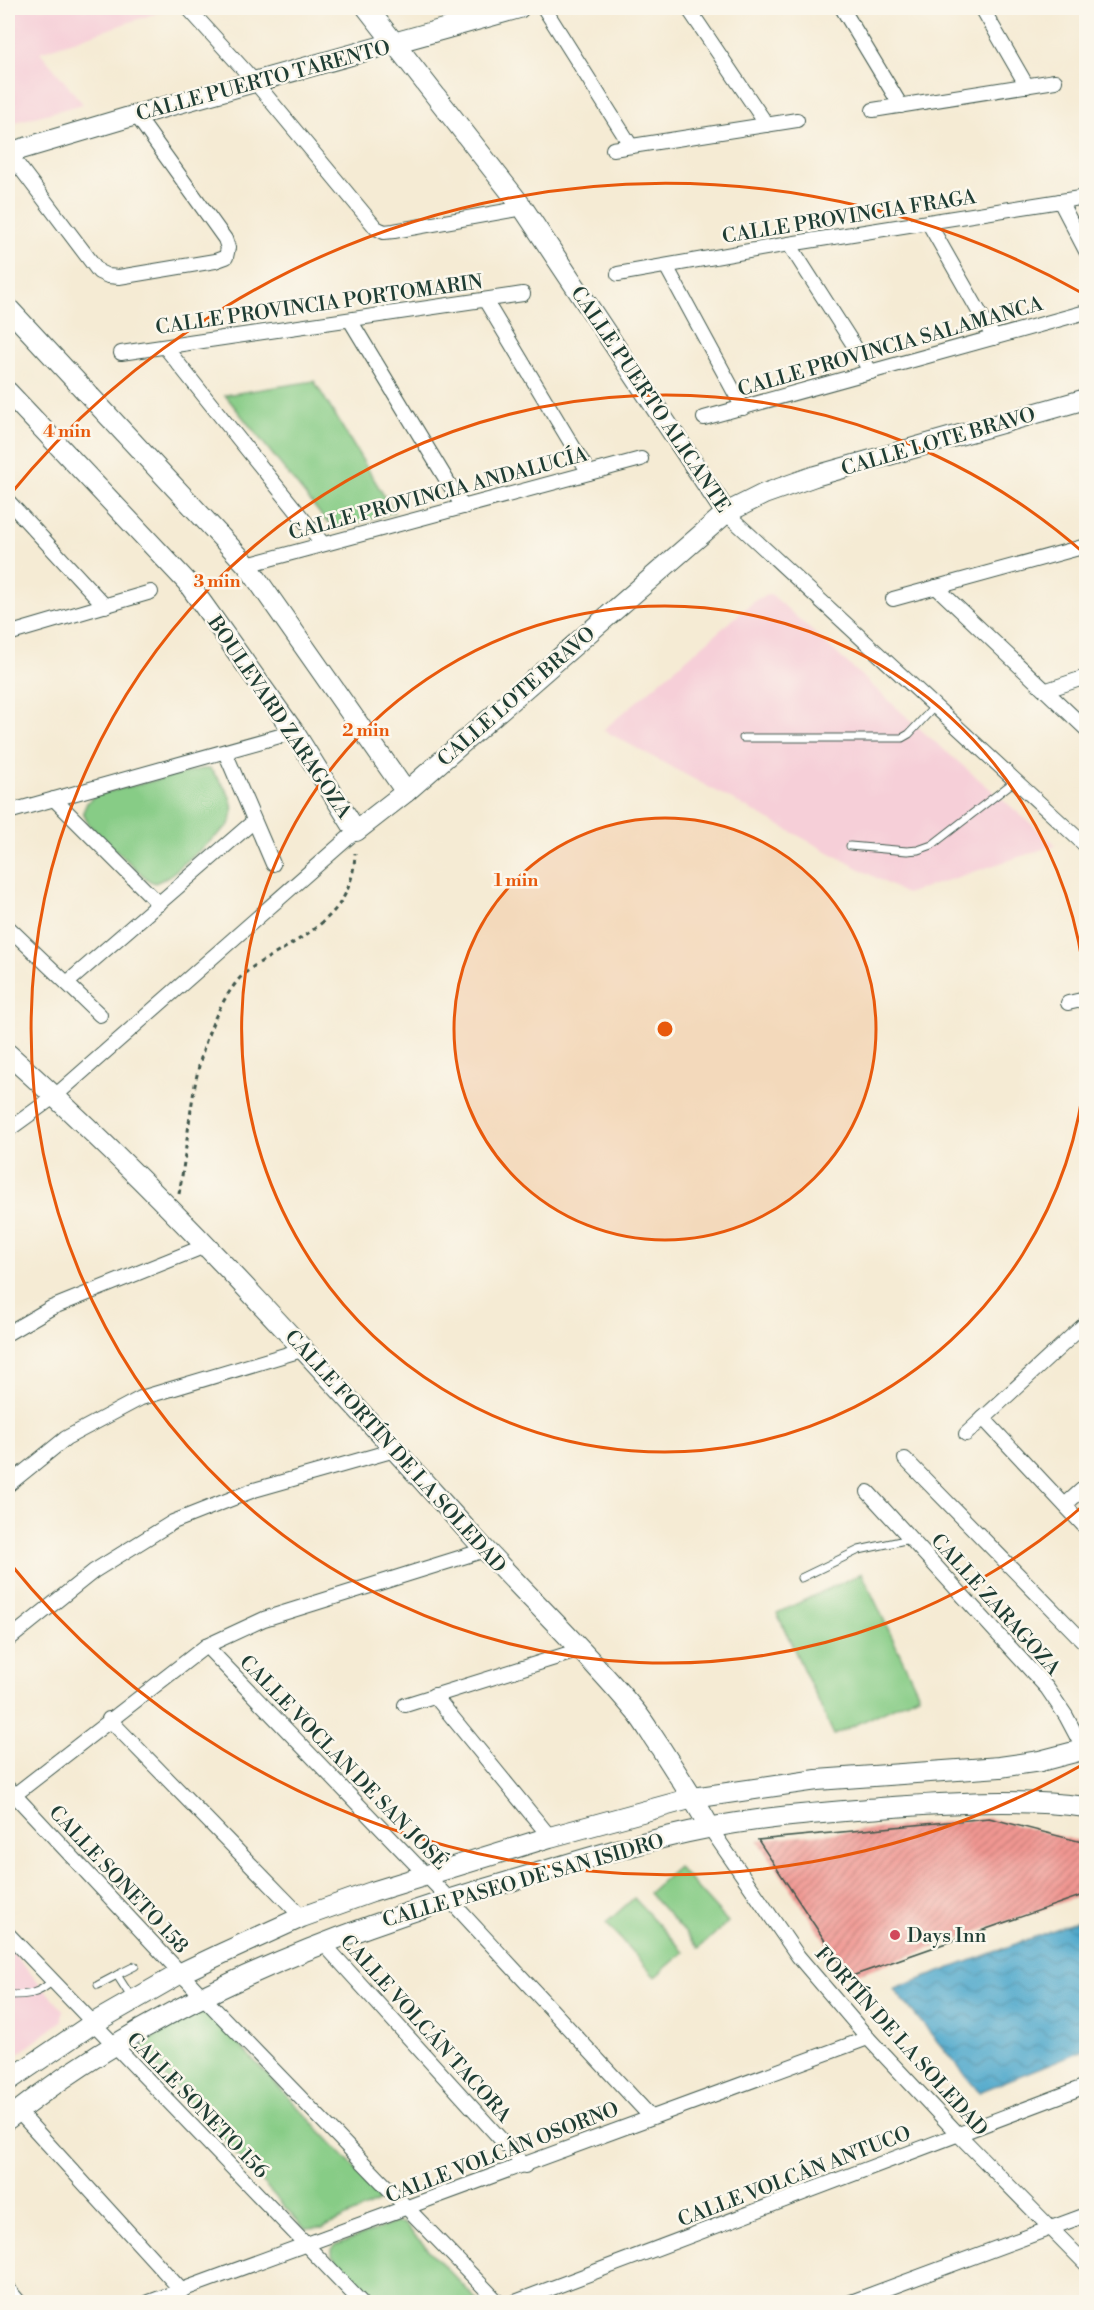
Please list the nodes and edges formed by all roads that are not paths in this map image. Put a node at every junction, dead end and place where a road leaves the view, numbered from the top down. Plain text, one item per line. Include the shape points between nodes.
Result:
1 (188, 8) edge
2 (367, 8) edge
3 (519, 8) edge
4 (544, 8) edge
5 (688, 8) edge
6 (842, 8) edge
7 (982, 8) edge
8 (395, 43) junction
9 (1055, 81) dead end
10 (255, 82) junction
11 (1027, 86) junction
12 (901, 106) junction
13 (873, 110) dead end
14 (136, 115) junction
15 (797, 120) dead end
16 (767, 125) junction
17 (632, 146) junction
18 (613, 148) dead end
19 (8, 153) edge
20 (1086, 197) edge
21 (1060, 201) junction
22 (523, 208) junction
23 (928, 222) junction
24 (789, 244) junction
25 (1086, 251) edge
26 (666, 266) junction
27 (618, 274) dead end
28 (523, 294) dead end
29 (485, 300) junction
30 (8, 308) edge
31 (1086, 312) edge
32 (350, 320) junction
33 (994, 338) junction
34 (165, 347) junction
35 (121, 353) dead end
36 (871, 372) junction
37 (8, 392) edge
38 (1086, 399) edge
39 (742, 408) junction
40 (704, 418) dead end
41 (641, 459) dead end
42 (589, 473) junction
43 (8, 503) edge
44 (463, 507) junction
45 (726, 513) junction
46 (323, 544) junction
47 (1086, 546) edge
48 (246, 565) junction
49 (936, 587) junction
50 (151, 592) dead end
51 (892, 598) dead end
52 (105, 606) junction
53 (8, 634) edge
54 (1086, 678) edge
55 (1047, 690) junction
56 (936, 705) junction
57 (1086, 729) edge
58 (294, 732) junction
59 (743, 738) dead end
60 (225, 752) junction
61 (1016, 779) junction
62 (406, 792) junction
63 (54, 799) junction
64 (8, 812) edge
65 (254, 821) junction
66 (356, 831) junction
67 (850, 846) dead end
68 (1086, 846) edge
69 (273, 864) dead end
70 (159, 904) junction
71 (8, 927) edge
72 (67, 983) junction
73 (1086, 999) edge
74 (1068, 1003) dead end
75 (100, 1015) dead end
76 (8, 1054) edge
77 (54, 1096) junction
78 (8, 1130) edge
79 (205, 1246) junction
80 (1086, 1323) edge
81 (8, 1333) edge
82 (305, 1349) junction
83 (983, 1419) junction
84 (966, 1434) dead end
85 (395, 1450) junction
86 (905, 1459) dead end
87 (8, 1485) edge
88 (1086, 1486) edge
89 (868, 1492) dead end
90 (1065, 1505) junction
91 (1086, 1528) edge
92 (911, 1539) junction
93 (485, 1550) junction
94 (801, 1578) dead end
95 (8, 1640) edge
96 (1086, 1644) edge
97 (206, 1646) junction
98 (580, 1650) junction
99 (435, 1695) junction
100 (405, 1705) dead end
101 (109, 1719) junction
102 (1085, 1749) edge
103 (10, 1794) edge
104 (693, 1798) junction
105 (1086, 1807) edge
106 (710, 1828) junction
107 (550, 1837) junction
108 (427, 1876) junction
109 (449, 1899) junction
110 (302, 1917) junction
111 (8, 1934) edge
112 (323, 1943) junction
113 (135, 1966) dead end
114 (180, 1973) junction
115 (117, 1975) junction
116 (52, 1981) junction
117 (98, 1985) dead end
118 (8, 1995) edge
119 (202, 1996) junction
120 (134, 2000) junction
121 (92, 2024) junction
122 (868, 2038) junction
123 (114, 2045) junction
124 (8, 2081) edge
125 (1086, 2086) edge
126 (13, 2115) edge
127 (651, 2116) junction
128 (958, 2134) junction
129 (525, 2166) junction
130 (406, 2209) junction
131 (1086, 2216) edge
132 (1052, 2227) junction
133 (307, 2245) junction
134 (1086, 2264) edge
135 (8, 2289) edge
136 (182, 2291) junction
137 (20, 2302) edge
138 (149, 2302) edge
139 (361, 2302) edge
140 (498, 2302) edge
141 (515, 2302) edge
142 (851, 2302) edge

1 - 10 street
2 - 8 street, CALLE PUERTO ALICANTE
3 - 8 street, CALLE PUERTO TARENTO
4 - 17 street
5 - 16 street
6 - 12 street
7 - 11 street
8 - 10 street, CALLE PUERTO TARENTO
8 - 22 street, CALLE PUERTO ALICANTE
9 - 11 street
10 - 14 street, CALLE PUERTO TARENTO
10 - 22 street via 375,228 394,231
11 - 12 street
12 - 13 street
14 - 19 street, CALLE PUERTO TARENTO
14 - 19 street via 225,239 226,257 119,277 99,272
15 - 16 street
16 - 17 street
17 - 18 street
20 - 21 street, CALLE PROVINCIA FRAGA
21 - 23 street, CALLE PROVINCIA FRAGA
21 - 25 street
22 - 45 street, CALLE PUERTO ALICANTE
23 - 24 street, CALLE PROVINCIA FRAGA
23 - 33 street
24 - 26 street, CALLE PROVINCIA FRAGA
24 - 36 street
26 - 27 street, CALLE PROVINCIA FRAGA
26 - 39 street
28 - 29 street, CALLE PROVINCIA PORTOMARIN
29 - 32 street, CALLE PROVINCIA PORTOMARIN
29 - 42 street
30 - 48 street
31 - 33 street, CALLE PROVINCIA SALAMANCA
32 - 34 street, CALLE PROVINCIA PORTOMARIN
32 - 44 street
33 - 36 street, CALLE PROVINCIA SALAMANCA
34 - 35 street, CALLE PROVINCIA PORTOMARIN
34 - 46 street
36 - 39 street, CALLE PROVINCIA SALAMANCA
37 - 58 street, BOULEVARD ZARAGOZA via 187,582
38 - 45 street, CALLE LOTE BRAVO via 815,476
39 - 40 street, CALLE PROVINCIA SALAMANCA
41 - 42 street, CALLE PROVINCIA ANDALUCÍA
42 - 44 street, CALLE PROVINCIA ANDALUCÍA
43 - 52 street
44 - 46 street, CALLE PROVINCIA ANDALUCÍA
45 - 56 street, CALLE PUERTO ALICANTE
45 - 62 street, CALLE LOTE BRAVO
46 - 48 street, CALLE PROVINCIA ANDALUCÍA
47 - 49 street
48 - 62 street
49 - 51 street
49 - 55 street
50 - 52 street
52 - 53 street
54 - 55 street
55 - 57 street
56 - 59 lane via 902,738
56 - 61 street, CALLE PUERTO ALICANTE
58 - 60 street
58 - 66 street, BOULEVARD ZARAGOZA
60 - 63 street
60 - 65 street
61 - 67 lane via 932,845 918,850
61 - 68 street, CALLE PUERTO ALICANTE
62 - 66 street, CALLE LOTE BRAVO
63 - 64 street
63 - 70 street
65 - 69 street
65 - 70 street
66 - 77 street
70 - 72 street
71 - 72 street
72 - 75 street
73 - 74 street
76 - 77 street, CALLE FORTÍN DE LA SOLEDAD
77 - 78 street
77 - 79 street, CALLE FORTÍN DE LA SOLEDAD
79 - 81 street via 51,1308
79 - 82 street, CALLE FORTÍN DE LA SOLEDAD
80 - 83 street
82 - 85 street, CALLE FORTÍN DE LA SOLEDAD
82 - 87 street via 141,1398 66,1438
83 - 84 street
83 - 90 street
85 - 93 street, CALLE FORTÍN DE LA SOLEDAD
85 - 95 street via 254,1490 173,1522 94,1571
86 - 96 street, CALLE ZARAGOZA
88 - 90 street
89 - 92 street, CALLE ZARAGOZA
90 - 91 street
92 - 94 lane via 859,1550
92 - 102 street, CALLE ZARAGOZA via 1047,1688
93 - 97 street via 264,1619
93 - 98 street, CALLE FORTÍN DE LA SOLEDAD
97 - 101 street
97 - 108 street, CALLE VOCLAN DE SAN JOSÉ
98 - 99 street
98 - 104 street, CALLE FORTÍN DE LA SOLEDAD via 638,1714
99 - 100 street
99 - 107 street
101 - 103 street
101 - 110 street
102 - 104 street, CALLE PASEO DE SAN ISIDRO via 1000,1767 817,1780
103 - 114 street, CALLE SONETO 158
104 - 106 street, CALLE FORTÍN DE LA SOLEDAD
104 - 107 street, CALLE PASEO DE SAN ISIDRO
105 - 106 street, CALLE PASEO DE SAN ISIDRO via 996,1803 912,1806
106 - 109 street, CALLE PASEO DE SAN ISIDRO via 627,1847
106 - 122 street, FORTÍN DE LA SOLEDAD via 798,1956
107 - 108 street, CALLE PASEO DE SAN ISIDRO
108 - 109 street, CALLE VOCLAN DE SAN JOSÉ
108 - 110 street, CALLE PASEO DE SAN ISIDRO
109 - 112 street, CALLE PASEO DE SAN ISIDRO
109 - 127 street, CALLE VOCLAN DE SAN JOSÉ
110 - 114 street, CALLE PASEO DE SAN ISIDRO
111 - 116 street, CALLE SONETO 156
112 - 119 street, CALLE PASEO DE SAN ISIDRO
112 - 129 street, CALLE VOLCÁN TACORA
113 - 115 lane
114 - 119 street, CALLE SONETO 158
114 - 120 street, CALLE PASEO DE SAN ISIDRO
115 - 117 lane
115 - 120 lane
116 - 118 lane via 39,1993
116 - 121 street, CALLE SONETO 156
119 - 123 street, CALLE PASEO DE SAN ISIDRO
119 - 130 street
120 - 121 street, CALLE PASEO DE SAN ISIDRO
121 - 123 street, CALLE SONETO 156
121 - 124 street, CALLE PASEO DE SAN ISIDRO
122 - 127 street, CALLE VOLCÁN OSORNO
122 - 128 street, FORTÍN DE LA SOLEDAD
123 - 126 street, CALLE PASEO DE SAN ISIDRO
123 - 133 street, CALLE SONETO 156
125 - 128 street, CALLE VOLCÁN ANTUCO
126 - 136 street
127 - 129 street, CALLE VOLCÁN OSORNO
128 - 132 street, FORTÍN DE LA SOLEDAD
128 - 141 street, CALLE VOLCÁN ANTUCO
129 - 130 street, CALLE VOLCÁN OSORNO
130 - 133 street, CALLE VOLCÁN OSORNO
130 - 140 street
131 - 132 street
132 - 134 street, FORTÍN DE LA SOLEDAD
132 - 142 street
133 - 136 street, CALLE VOLCÁN OSORNO
133 - 139 street, CALLE SONETO 156
135 - 137 street
136 - 138 street, CALLE VOLCÁN OSORNO

